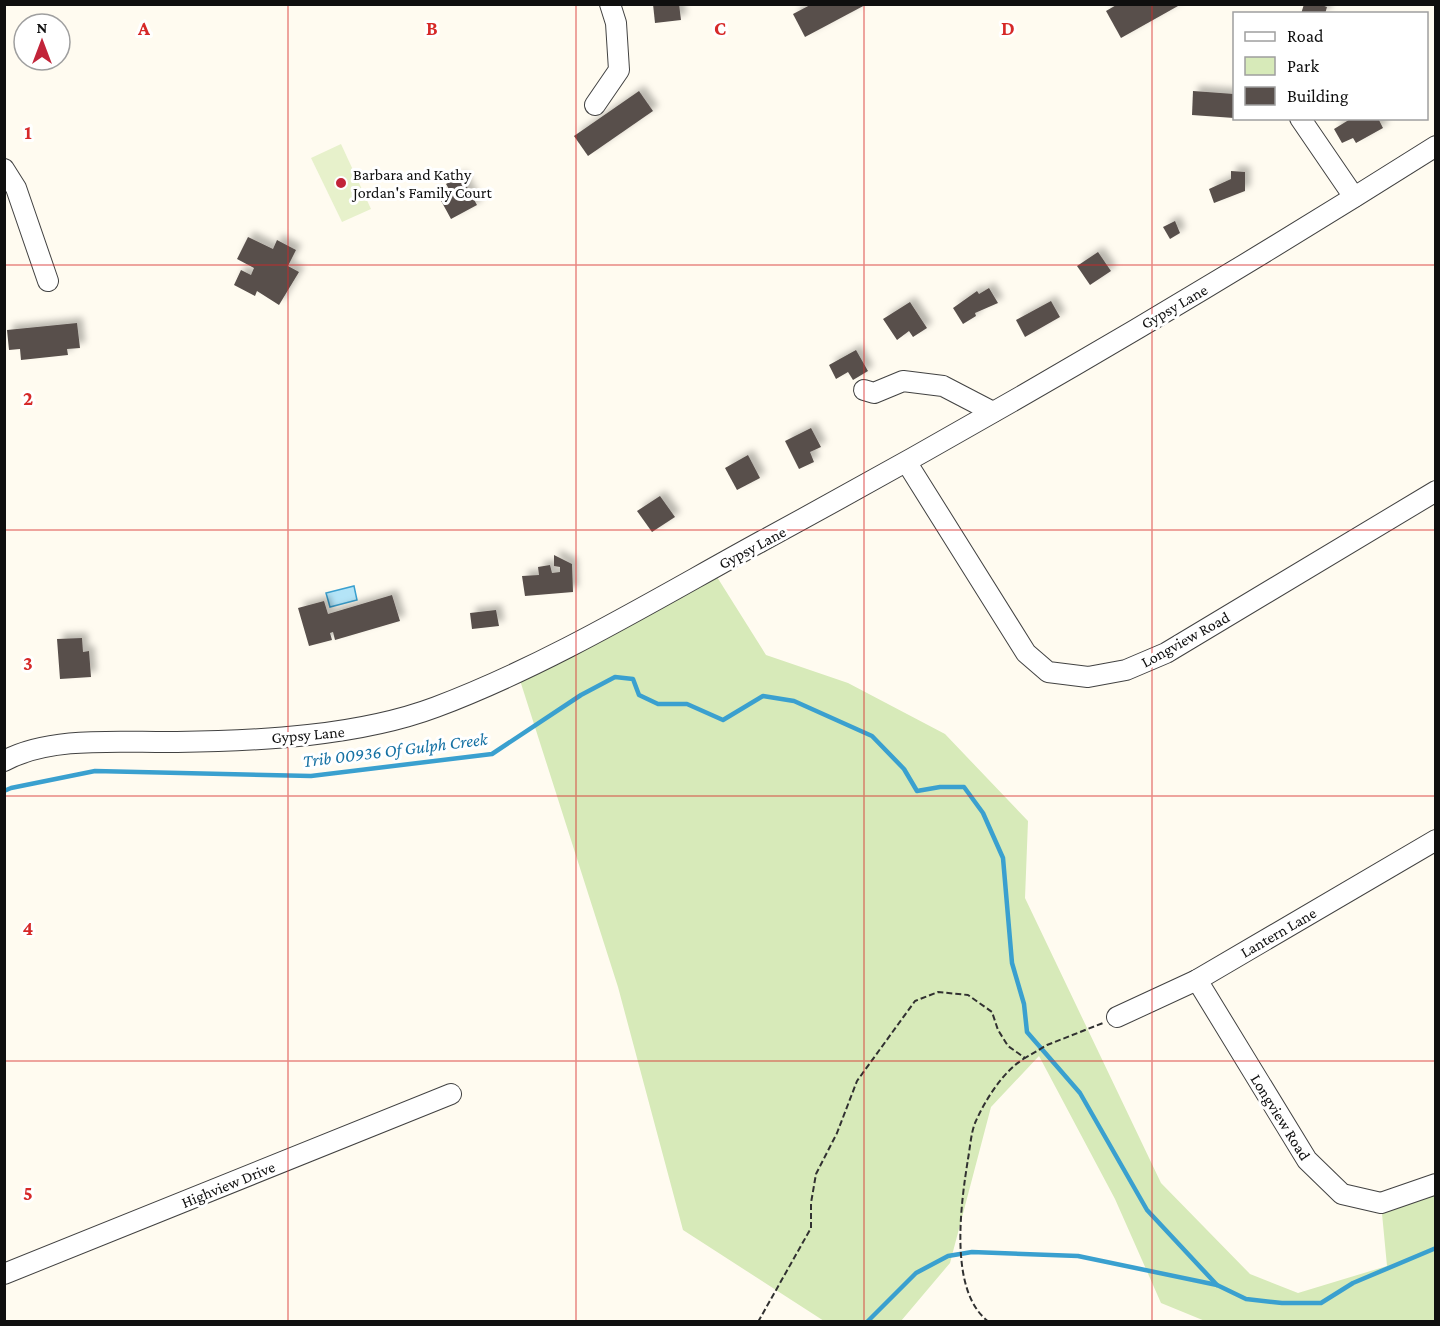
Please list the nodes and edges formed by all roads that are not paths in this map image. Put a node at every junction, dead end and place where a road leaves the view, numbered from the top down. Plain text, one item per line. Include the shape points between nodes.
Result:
1 (610, 4) edge
2 (595, 105) dead end
3 (1301, 120) edge
4 (1436, 146) edge
5 (4, 169) edge
6 (1354, 197) junction
7 (48, 281) dead end
8 (864, 390) dead end
9 (993, 412) junction
10 (907, 463) junction
11 (1436, 490) edge
12 (4, 761) edge
13 (1436, 840) edge
14 (1197, 980) junction
15 (1117, 1017) road end
16 (451, 1094) dead end
17 (1436, 1184) edge
18 (4, 1274) edge

1 - 2 street via 616,23 619,70
3 - 6 street
4 - 6 street, Gypsy Lane
5 - 7 street via 16,188
6 - 9 street, Gypsy Lane
8 - 9 street via 874,393 903,381 943,386
9 - 10 street, Gypsy Lane
10 - 11 street, Longview Road via 1026,653 1048,672 1088,676 1126,670 1166,653
10 - 12 street, Gypsy Lane via 518,674 432,709 349,731 199,742 52,745
13 - 14 street, Lantern Lane
14 - 15 street, Lantern Lane
14 - 17 street, Longview Road via 1307,1160 1342,1194 1381,1203
16 - 18 street, Highview Drive

